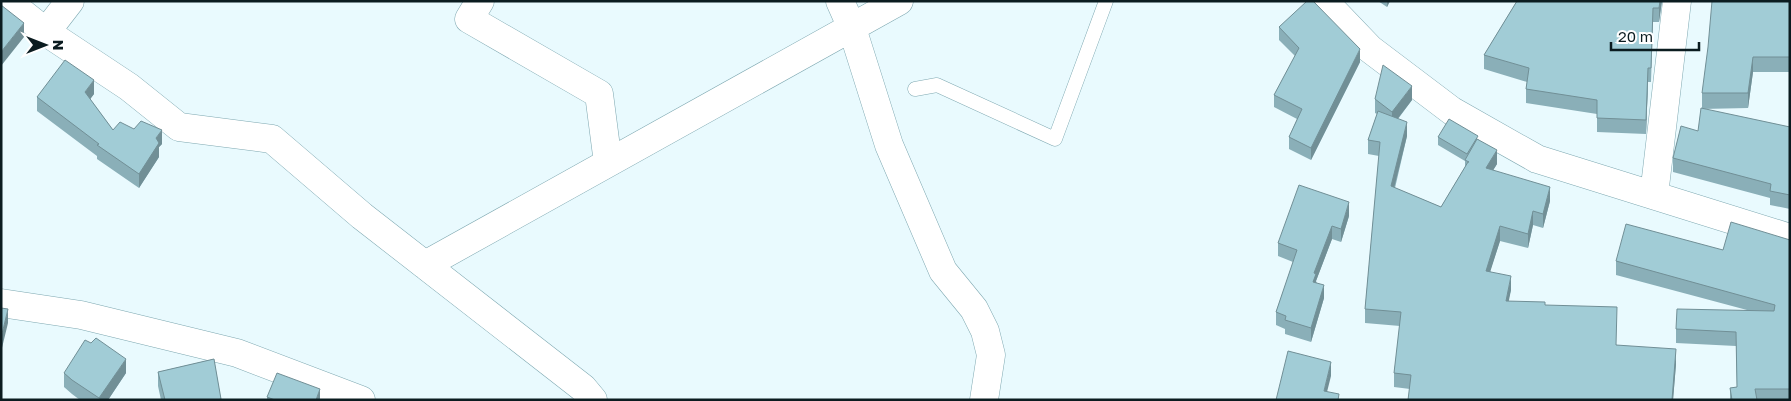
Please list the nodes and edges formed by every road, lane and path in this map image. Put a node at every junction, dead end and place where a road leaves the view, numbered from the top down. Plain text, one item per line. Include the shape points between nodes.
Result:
1 (7, 1) edge
2 (70, 1) edge
3 (480, 1) edge
4 (840, 1) edge
5 (899, 1) edge
6 (1106, 1) edge
7 (1324, 1) edge
8 (1677, 1) edge
9 (852, 28) junction
10 (46, 32) junction
11 (915, 89) dead end
12 (608, 162) junction
13 (1654, 195) junction
14 (1790, 238) edge
15 (425, 265) junction
16 (1, 304) edge
17 (358, 399) edge
18 (593, 400) edge
19 (984, 400) edge

1 - 10 street
2 - 10 street
3 - 12 street via 469,19 598,94
4 - 9 street
5 - 9 street
6 - 11 lane via 1054,139 937,86
7 - 13 street via 1370,49 1452,111 1537,159
8 - 13 street
9 - 12 street
9 - 19 street via 889,145 943,271 974,309 985,331 991,355
10 - 15 street via 129,87 179,127 272,139
12 - 15 street
13 - 14 street
15 - 18 street via 583,388
16 - 17 street via 81,316 237,353

